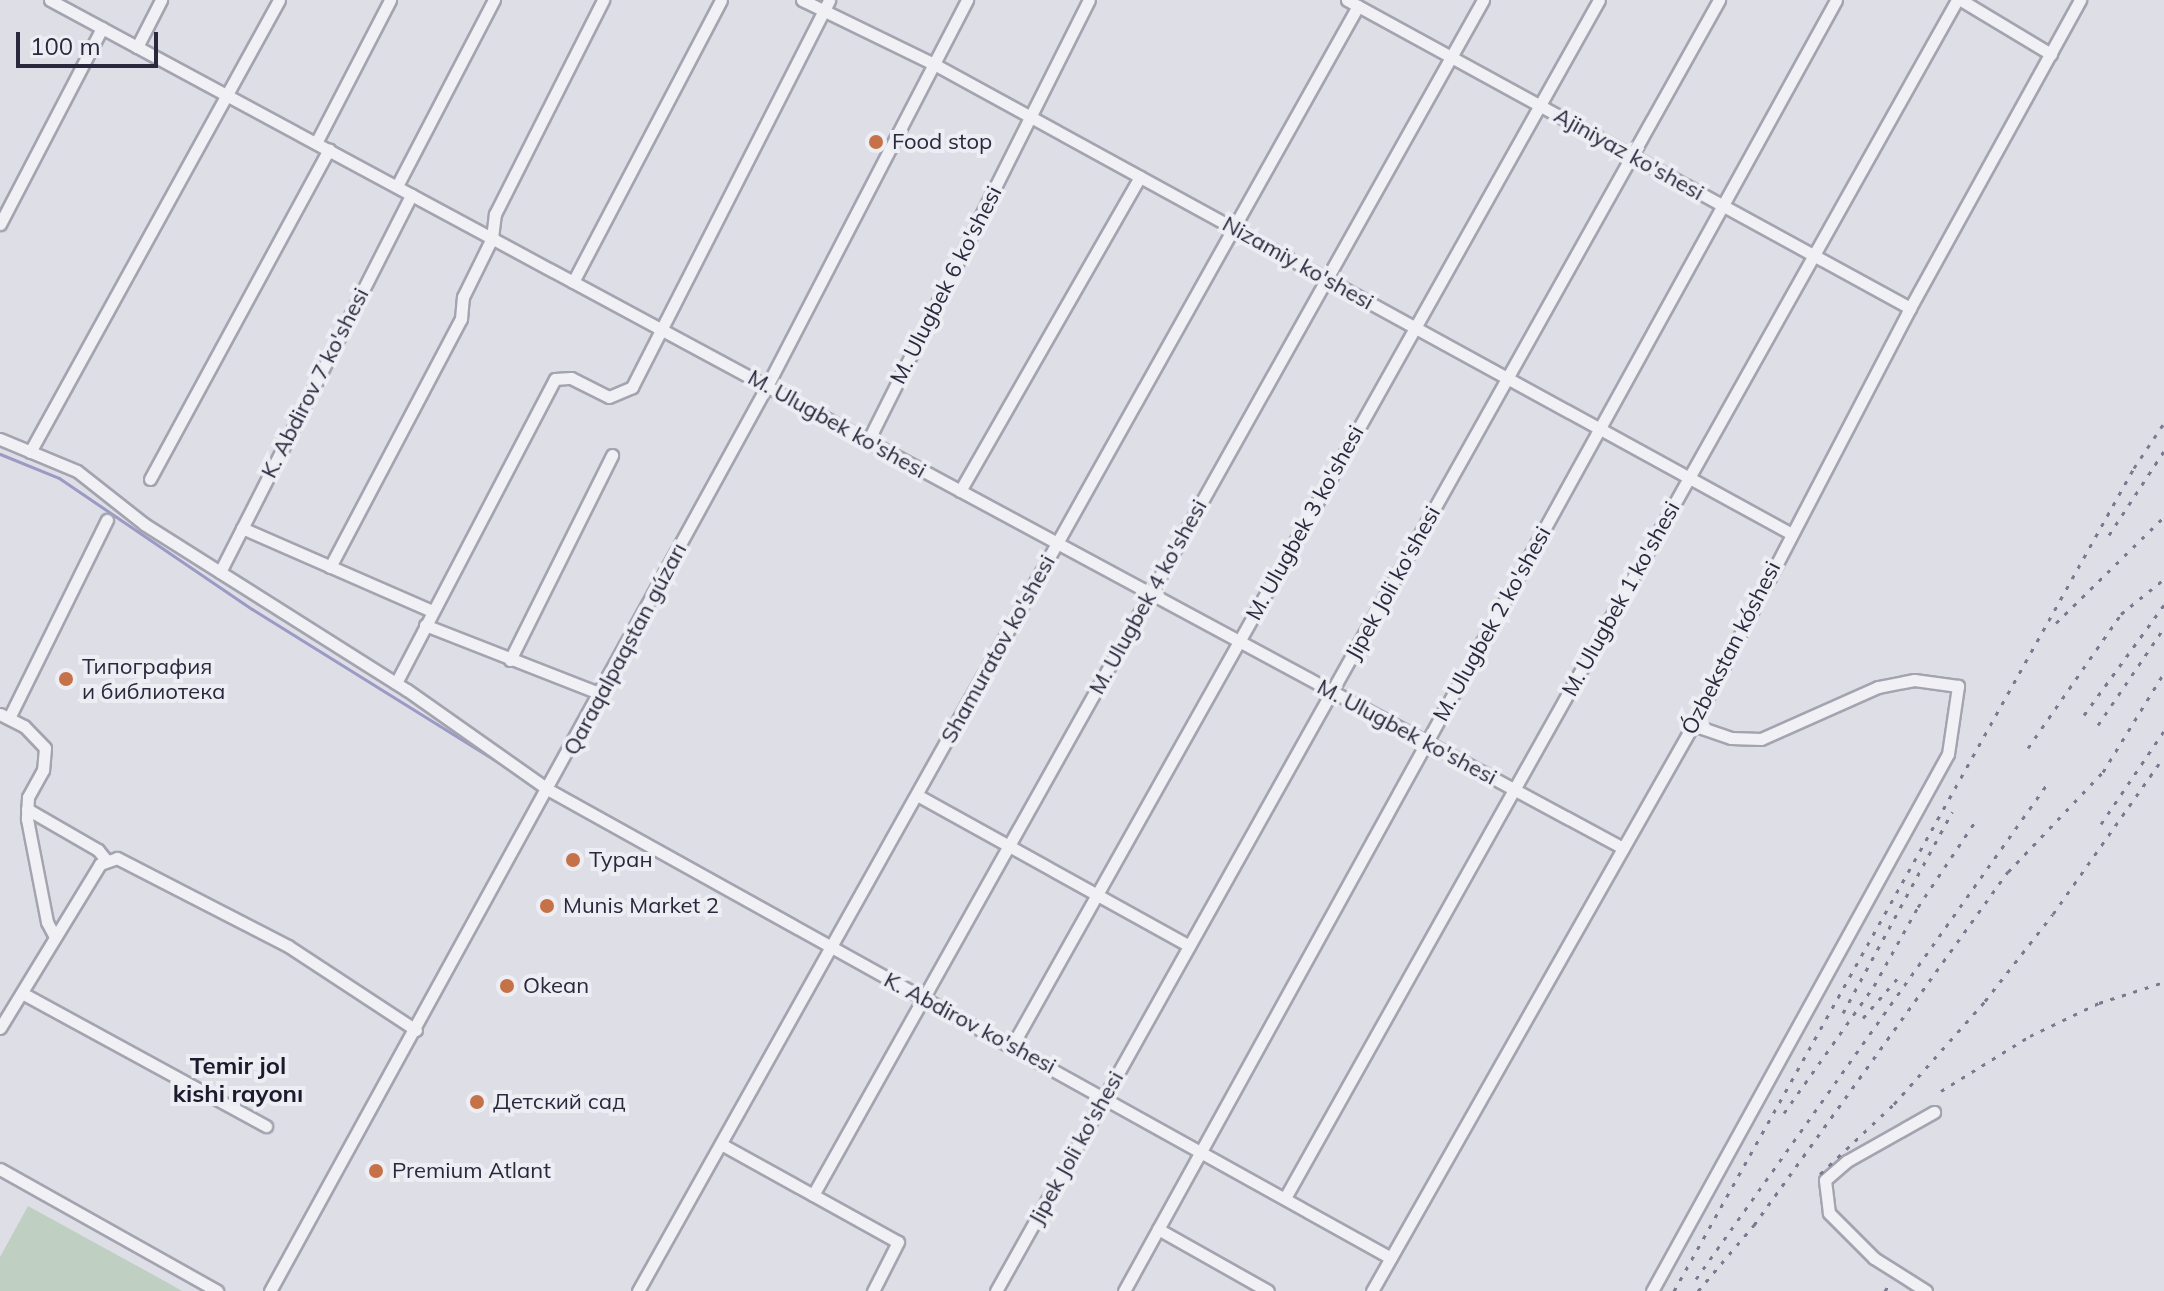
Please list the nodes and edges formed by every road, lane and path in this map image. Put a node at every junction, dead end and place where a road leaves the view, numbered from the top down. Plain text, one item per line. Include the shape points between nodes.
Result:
1 (50, 0) edge
2 (161, 0) edge
3 (279, 0) edge
4 (390, 0) edge
5 (494, 0) edge
6 (603, 0) edge
7 (721, 0) edge
8 (802, 0) edge
9 (967, 0) edge
10 (1089, 0) edge
11 (1483, 0) edge
12 (1599, 0) edge
13 (1719, 0) edge
14 (1836, 0) edge
15 (1959, 0) edge
16 (2080, 0) edge
17 (1353, 3) edge
18 (826, 5) edge
19 (102, 28) junction
20 (137, 47) junction
21 (2051, 54) junction
22 (1451, 57) junction
23 (934, 64) junction
24 (228, 96) junction
25 (1540, 105) junction
26 (1030, 117) junction
27 (316, 143) junction
28 (329, 150) junction
29 (1632, 155) junction
30 (1140, 177) junction
31 (397, 186) junction
32 (411, 195) junction
33 (1723, 205) junction
34 (0, 224) edge
35 (1234, 228) junction
36 (492, 238) junction
37 (1814, 255) junction
38 (1327, 279) junction
39 (573, 282) junction
40 (1910, 308) junction
41 (1415, 327) junction
42 (662, 329) junction
43 (1507, 378) junction
44 (767, 386) junction
45 (1600, 428) junction
46 (0, 439) edge
47 (868, 441) junction
48 (30, 452) junction
49 (612, 455) dead end
50 (1689, 477) junction
51 (150, 479) dead end
52 (960, 491) junction
53 (107, 520) dead end
54 (242, 528) junction
55 (1790, 533) junction
56 (1057, 543) junction
57 (330, 567) junction
58 (220, 572) junction
59 (1150, 593) junction
60 (432, 611) junction
61 (425, 625) junction
62 (1239, 641) junction
63 (510, 660) junction
64 (396, 683) junction
65 (1332, 691) junction
66 (601, 694) junction
67 (4, 716) edge
68 (1693, 725) junction
69 (1427, 742) junction
70 (1514, 789) junction
71 (549, 790) junction
72 (917, 795) junction
73 (27, 809) junction
74 (1009, 846) junction
75 (1623, 848) junction
76 (106, 860) junction
77 (1096, 895) junction
78 (55, 937) junction
79 (1189, 946) junction
80 (831, 948) junction
81 (22, 993) junction
82 (923, 998) junction
83 (0, 1028) edge
84 (416, 1030) junction
85 (1012, 1046) junction
86 (1105, 1096) junction
87 (1934, 1112) dead end
88 (266, 1126) dead end
89 (721, 1144) junction
90 (1201, 1151) junction
91 (0, 1169) edge
92 (813, 1195) junction
93 (1285, 1198) junction
94 (1158, 1229) junction
95 (1391, 1258) junction
96 (217, 1291) edge
97 (270, 1291) edge
98 (638, 1291) edge
99 (873, 1291) edge
100 (996, 1291) edge
101 (1124, 1291) edge
102 (1268, 1291) edge
103 (1372, 1291) edge
104 (1652, 1291) edge
105 (1926, 1291) edge

1 - 19 street, M. Ulugbek ko'shesi
2 - 20 street
3 - 24 street
4 - 27 street
5 - 31 street
6 - 36 street via 495,214
7 - 39 street
8 - 18 street, Nizamiy ko'shesi
9 - 23 street, Qaraqalpaqstan gúzarı
10 - 26 street, M. Ulugbek 6 ko'shesi
11 - 22 street, M. Ulugbek 4 ko'shesi
12 - 25 street, M. Ulugbek 3 ko'shesi
13 - 29 street, Jipek Joli ko'shesi
14 - 33 street, M. Ulugbek 2 ko'shesi
15 - 21 street
15 - 37 street, M. Ulugbek 1 ko'shesi
16 - 21 street, Ózbekstan kóshesi
17 - 22 street, Ajiniyaz ko'shesi
17 - 35 street, Shamuratov ko'shesi
18 - 23 street, Nizamiy ko'shesi
18 - 42 street
19 - 20 street, M. Ulugbek ko'shesi
19 - 34 street
20 - 24 street, M. Ulugbek ko'shesi
21 - 40 street, Ózbekstan kóshesi
22 - 25 street, Ajiniyaz ko'shesi
22 - 38 street, M. Ulugbek 4 ko'shesi
23 - 26 street, Nizamiy ko'shesi
23 - 44 street, Qaraqalpaqstan gúzarı
24 - 27 street, M. Ulugbek ko'shesi
24 - 48 street
25 - 29 street, Ajiniyaz ko'shesi
25 - 41 street, M. Ulugbek 3 ko'shesi
26 - 30 street, Nizamiy ko'shesi
26 - 47 street, M. Ulugbek 6 ko'shesi
27 - 28 street, M. Ulugbek ko'shesi
28 - 31 street, M. Ulugbek ko'shesi
28 - 51 street
29 - 33 street, Ajiniyaz ko'shesi
29 - 43 street, Jipek Joli ko'shesi
30 - 35 street, Nizamiy ko'shesi
30 - 52 street
31 - 32 street, M. Ulugbek ko'shesi
32 - 36 street, M. Ulugbek ko'shesi
32 - 54 street, K. Abdirov 7 ko'shesi
33 - 37 street, Ajiniyaz ko'shesi
33 - 45 street, M. Ulugbek 2 ko'shesi
35 - 38 street, Nizamiy ko'shesi
35 - 56 street, Shamuratov ko'shesi
36 - 39 street, M. Ulugbek ko'shesi
36 - 57 street via 463,297 461,319
37 - 40 street, Ajiniyaz ko'shesi
37 - 50 street, M. Ulugbek 1 ko'shesi
38 - 41 street, Nizamiy ko'shesi
38 - 59 street, M. Ulugbek 4 ko'shesi
39 - 42 street, M. Ulugbek ko'shesi
40 - 55 street, Ózbekstan kóshesi
41 - 43 street, Nizamiy ko'shesi
41 - 62 street, M. Ulugbek 3 ko'shesi
42 - 44 street, M. Ulugbek ko'shesi
42 - 60 street via 626,394 609,397 567,377 549,387
43 - 45 street, Nizamiy ko'shesi
43 - 65 street, Jipek Joli ko'shesi
44 - 47 street, M. Ulugbek ko'shesi
44 - 66 street, Qaraqalpaqstan gúzarı
45 - 50 street, Nizamiy ko'shesi
45 - 69 street, M. Ulugbek 2 ko'shesi
46 - 48 street, K. Abdirov ko'shesi
47 - 52 street, M. Ulugbek ko'shesi
48 - 58 street, K. Abdirov ko'shesi via 77,471 144,524
49 - 63 street
50 - 55 street, Nizamiy ko'shesi
50 - 70 street, M. Ulugbek 1 ko'shesi
52 - 56 street, M. Ulugbek ko'shesi
53 - 67 street
54 - 57 street
54 - 58 street, K. Abdirov 7 ko'shesi
55 - 68 street, Ózbekstan kóshesi
56 - 59 street, M. Ulugbek ko'shesi
56 - 72 street, Shamuratov ko'shesi
57 - 60 street
58 - 64 street, K. Abdirov ko'shesi
59 - 62 street, M. Ulugbek ko'shesi
59 - 74 street, M. Ulugbek 4 ko'shesi
60 - 61 street
61 - 63 street
61 - 64 street
62 - 65 street, M. Ulugbek ko'shesi
62 - 77 street, M. Ulugbek 3 ko'shesi
63 - 66 street via 531,662
64 - 71 street, K. Abdirov ko'shesi
65 - 69 street, M. Ulugbek ko'shesi
65 - 79 street, Jipek Joli ko'shesi
66 - 71 street, Qaraqalpaqstan gúzarı
67 - 73 street via 45,748 43,770
68 - 75 street, Ózbekstan kóshesi
68 - 104 street via 1731,738 1761,739 1878,687 1914,680 1958,686 1948,754
69 - 70 street, M. Ulugbek ko'shesi
69 - 90 street, M. Ulugbek 2 ko'shesi
70 - 75 street, M. Ulugbek ko'shesi
70 - 93 street, M. Ulugbek 1 ko'shesi
71 - 80 street, K. Abdirov ko'shesi
71 - 84 street, Qaraqalpaqstan gúzarı
72 - 74 street
72 - 80 street, Shamuratov ko'shesi
73 - 76 street via 98,850
73 - 78 street via 47,922
74 - 77 street
74 - 82 street, M. Ulugbek 4 ko'shesi
75 - 95 street, Ózbekstan kóshesi
76 - 78 street
76 - 84 street via 117,858 288,946
77 - 79 street
77 - 85 street, M. Ulugbek 3 ko'shesi
78 - 81 street
79 - 86 street, Jipek Joli ko'shesi
80 - 82 street, K. Abdirov ko'shesi
80 - 89 street, Shamuratov ko'shesi
81 - 83 street
81 - 88 street
82 - 85 street, K. Abdirov ko'shesi
82 - 92 street, M. Ulugbek 4 ko'shesi
84 - 97 street, Qaraqalpaqstan gúzarı
85 - 86 street, K. Abdirov ko'shesi
86 - 90 street, K. Abdirov ko'shesi
86 - 100 street, Jipek Joli ko'shesi
87 - 105 street via 1847,1161 1825,1180 1829,1213 1874,1258
89 - 92 street
89 - 98 street, Shamuratov ko'shesi
90 - 93 street, K. Abdirov ko'shesi
90 - 94 street, M. Ulugbek 2 ko'shesi
91 - 96 street
92 - 99 street via 898,1242
93 - 95 street, K. Abdirov ko'shesi
94 - 101 street, M. Ulugbek 2 ko'shesi
94 - 102 street
95 - 103 street, Ózbekstan kóshesi

